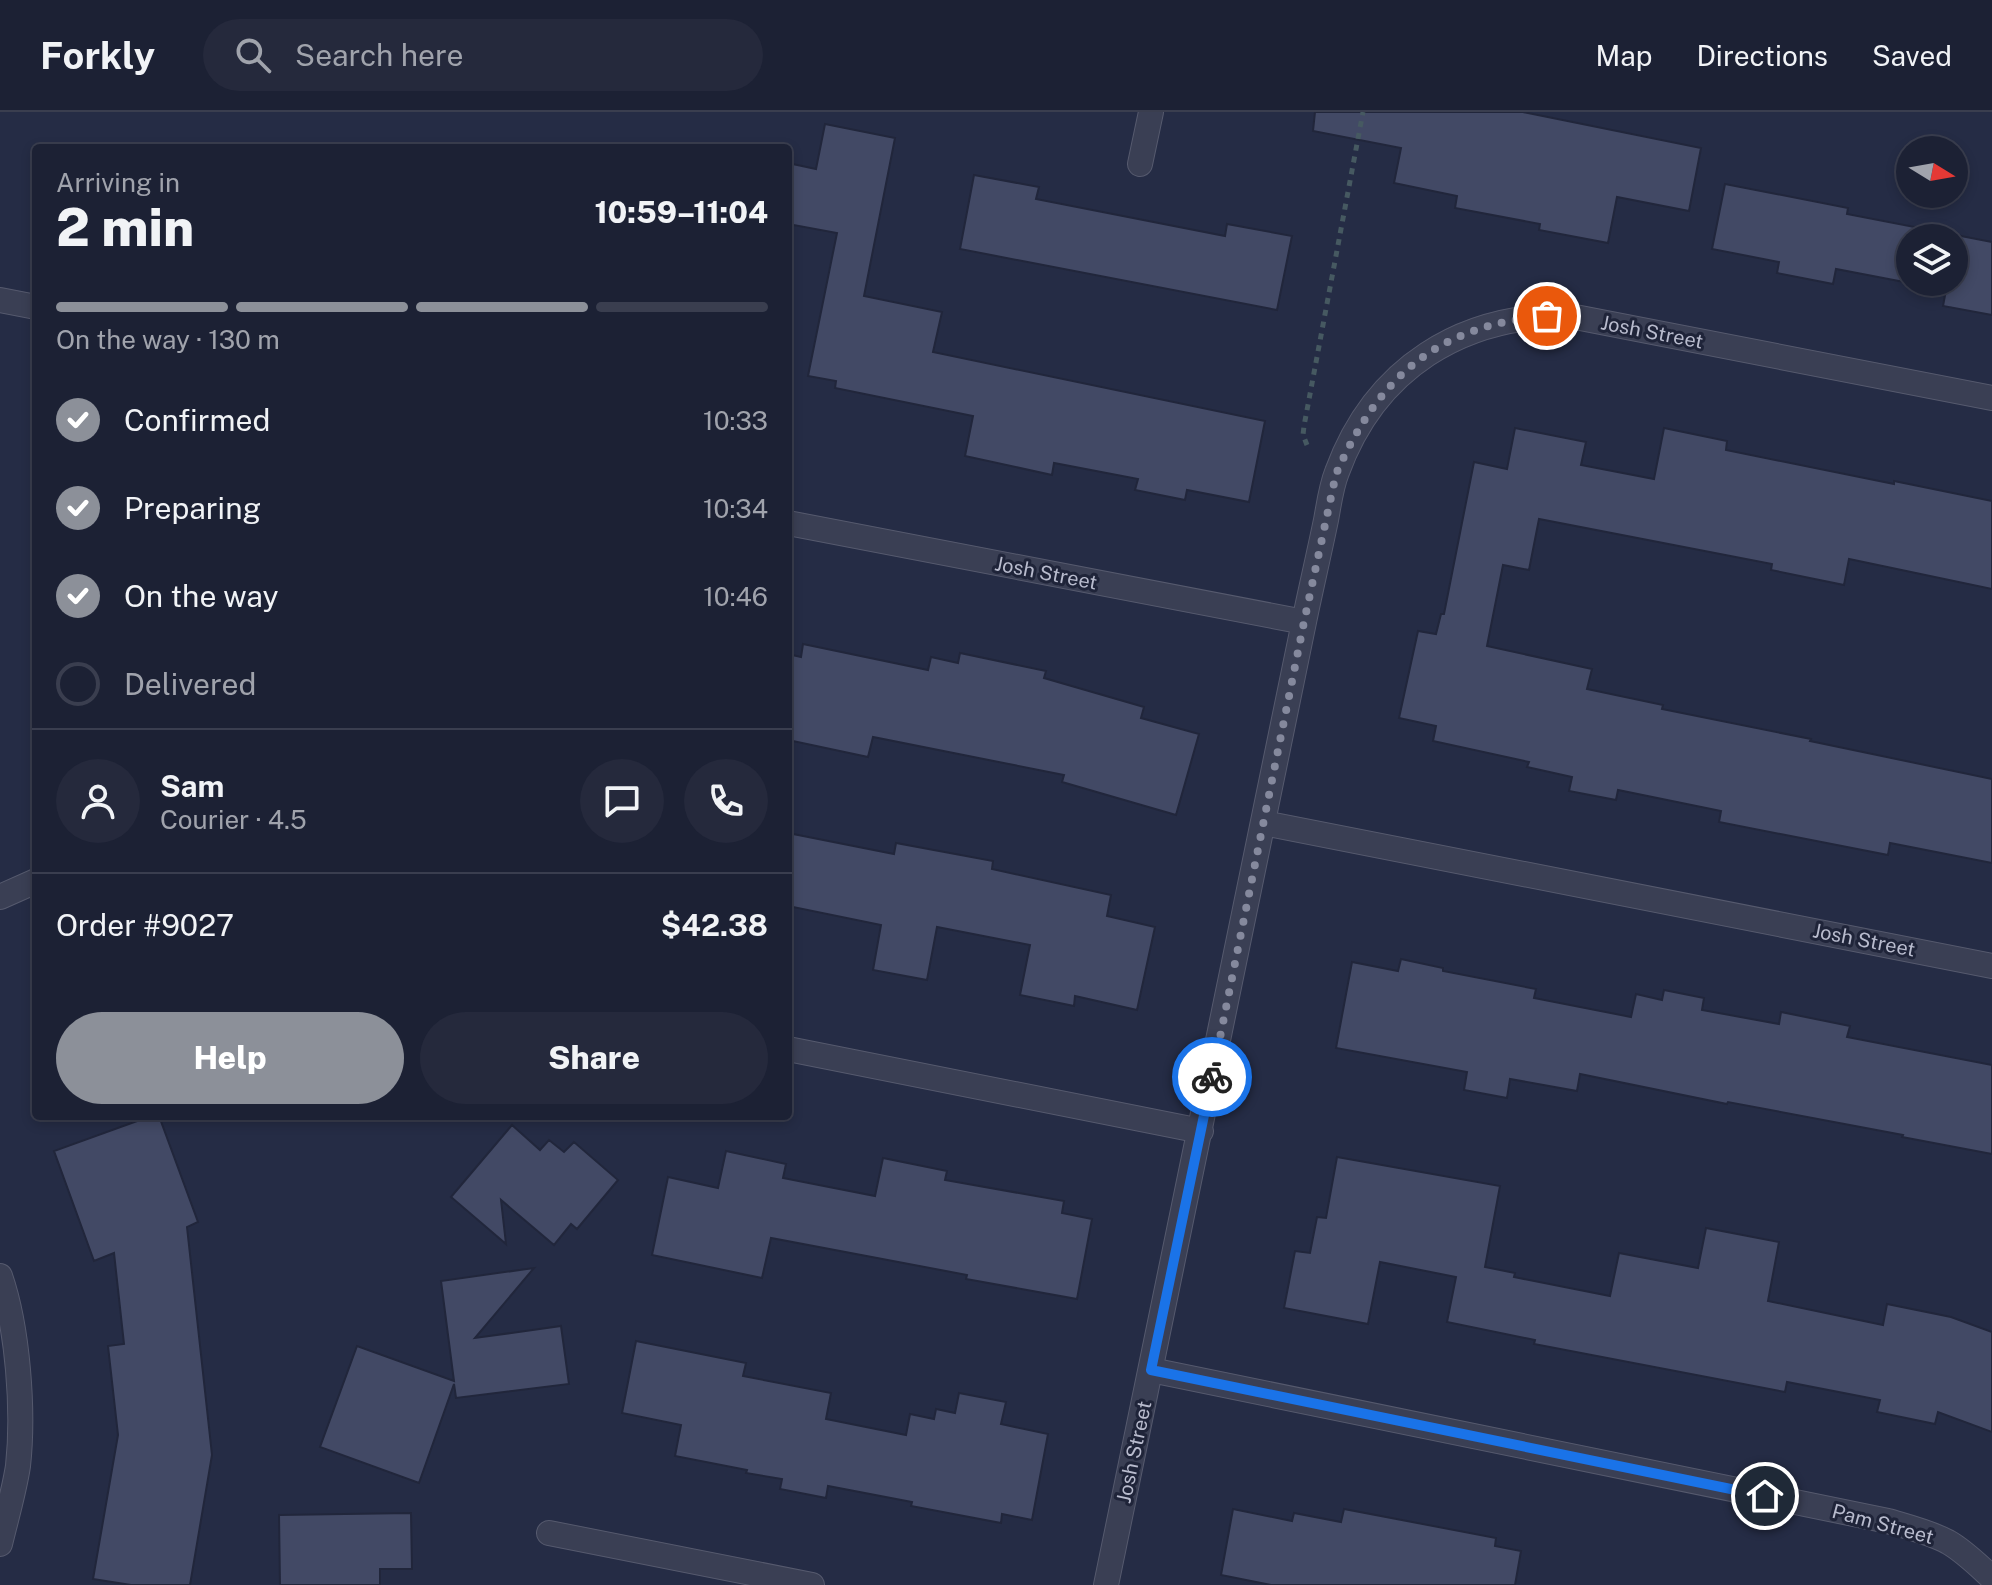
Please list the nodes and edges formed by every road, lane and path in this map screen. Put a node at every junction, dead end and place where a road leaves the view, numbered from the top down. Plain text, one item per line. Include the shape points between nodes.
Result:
1 (1151, 112) edge
2 (1363, 112) edge
3 (1140, 164) dead end
4 (0, 300) edge
5 (32, 306) edge
6 (1992, 398) edge
7 (1336, 474) junction
8 (792, 524) edge
9 (1304, 622) junction
10 (1264, 823) junction
11 (32, 883) edge
12 (0, 897) edge
13 (1992, 966) edge
14 (792, 1050) edge
15 (1201, 1131) junction
16 (0, 1276) edge
17 (1151, 1370) junction
18 (549, 1533) dead end
19 (0, 1544) edge
20 (1992, 1578) edge
21 (812, 1585) edge
22 (1106, 1585) edge

1 - 3 street
2 - 7 path via 1303,435
4 - 5 street
6 - 7 street, Josh Street via 1570,316 1525,317 1448,341 1406,369 1357,429
7 - 9 street, Josh Street
8 - 9 street, Josh Street
9 - 10 street, Josh Street
10 - 13 street, Josh Street
10 - 15 street, Josh Street
11 - 12 street
14 - 15 street
15 - 17 street, Josh Street
16 - 19 street via 15,1345 21,1411 18,1467
17 - 20 street, Pam Street via 1888,1521 1947,1542
17 - 22 street, Josh Street
18 - 21 street

